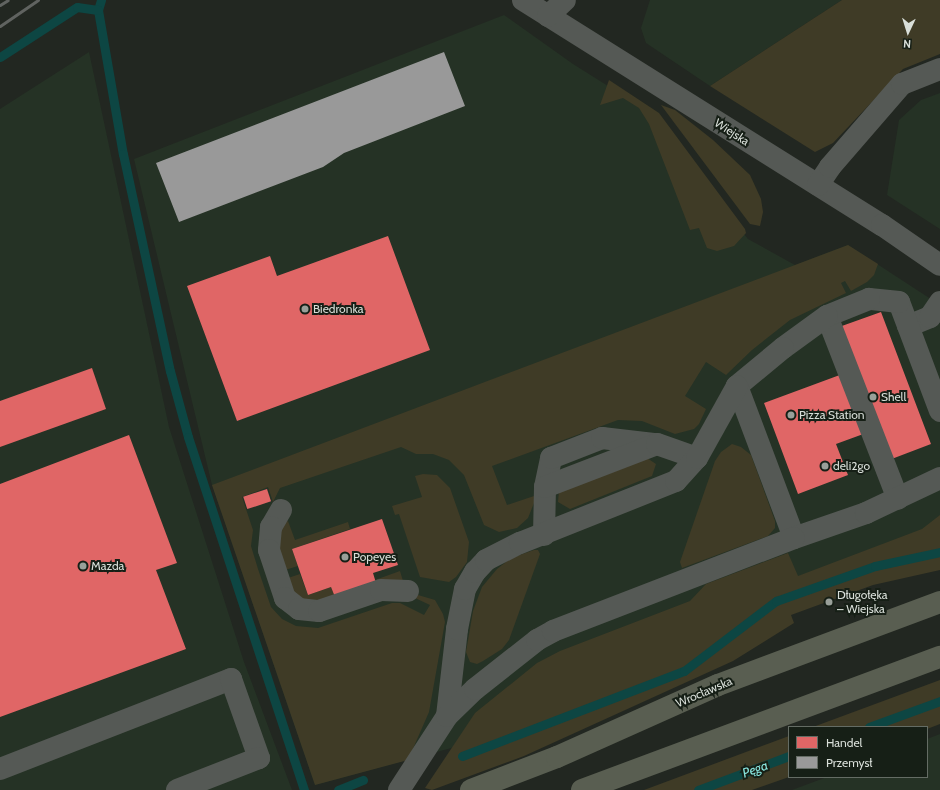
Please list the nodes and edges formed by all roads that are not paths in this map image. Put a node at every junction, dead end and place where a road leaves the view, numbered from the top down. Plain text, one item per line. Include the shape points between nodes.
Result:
1 (523, 0) edge
2 (565, 0) edge
3 (548, 16) junction
4 (940, 69) edge
5 (818, 185) junction
6 (940, 265) edge
7 (940, 302) edge
8 (827, 316) junction
9 (908, 326) junction
10 (737, 386) junction
11 (940, 411) edge
12 (696, 458) junction
13 (940, 478) edge
14 (898, 499) junction
15 (281, 510) dead end
16 (544, 535) junction
17 (794, 538) junction
18 (408, 592) dead end
19 (940, 602) edge
20 (940, 657) edge
21 (447, 716) junction
22 (0, 769) edge
23 (177, 790) edge
24 (399, 790) edge
25 (471, 790) edge
26 (582, 790) edge

1 - 3 street, Wiejska
2 - 3 street
3 - 5 street, Wiejska
4 - 5 street via 902,84 830,167
5 - 6 street, Wiejska
7 - 9 street via 930,317
8 - 9 street via 869,299 899,302
8 - 10 street
8 - 14 street
9 - 11 street
10 - 12 street
10 - 17 street
12 - 16 street via 676,481
12 - 16 street via 657,444 602,438 551,458 545,487
13 - 14 street
14 - 17 street
15 - 18 street via 271,527 269,550 285,598 299,610 319,611 381,590
16 - 21 street via 486,560 465,589 450,676
17 - 21 street via 553,631 475,689
19 - 25 main road, Wrocławska via 718,685 557,757
20 - 26 main road
21 - 24 street
22 - 23 street via 231,679 259,758

